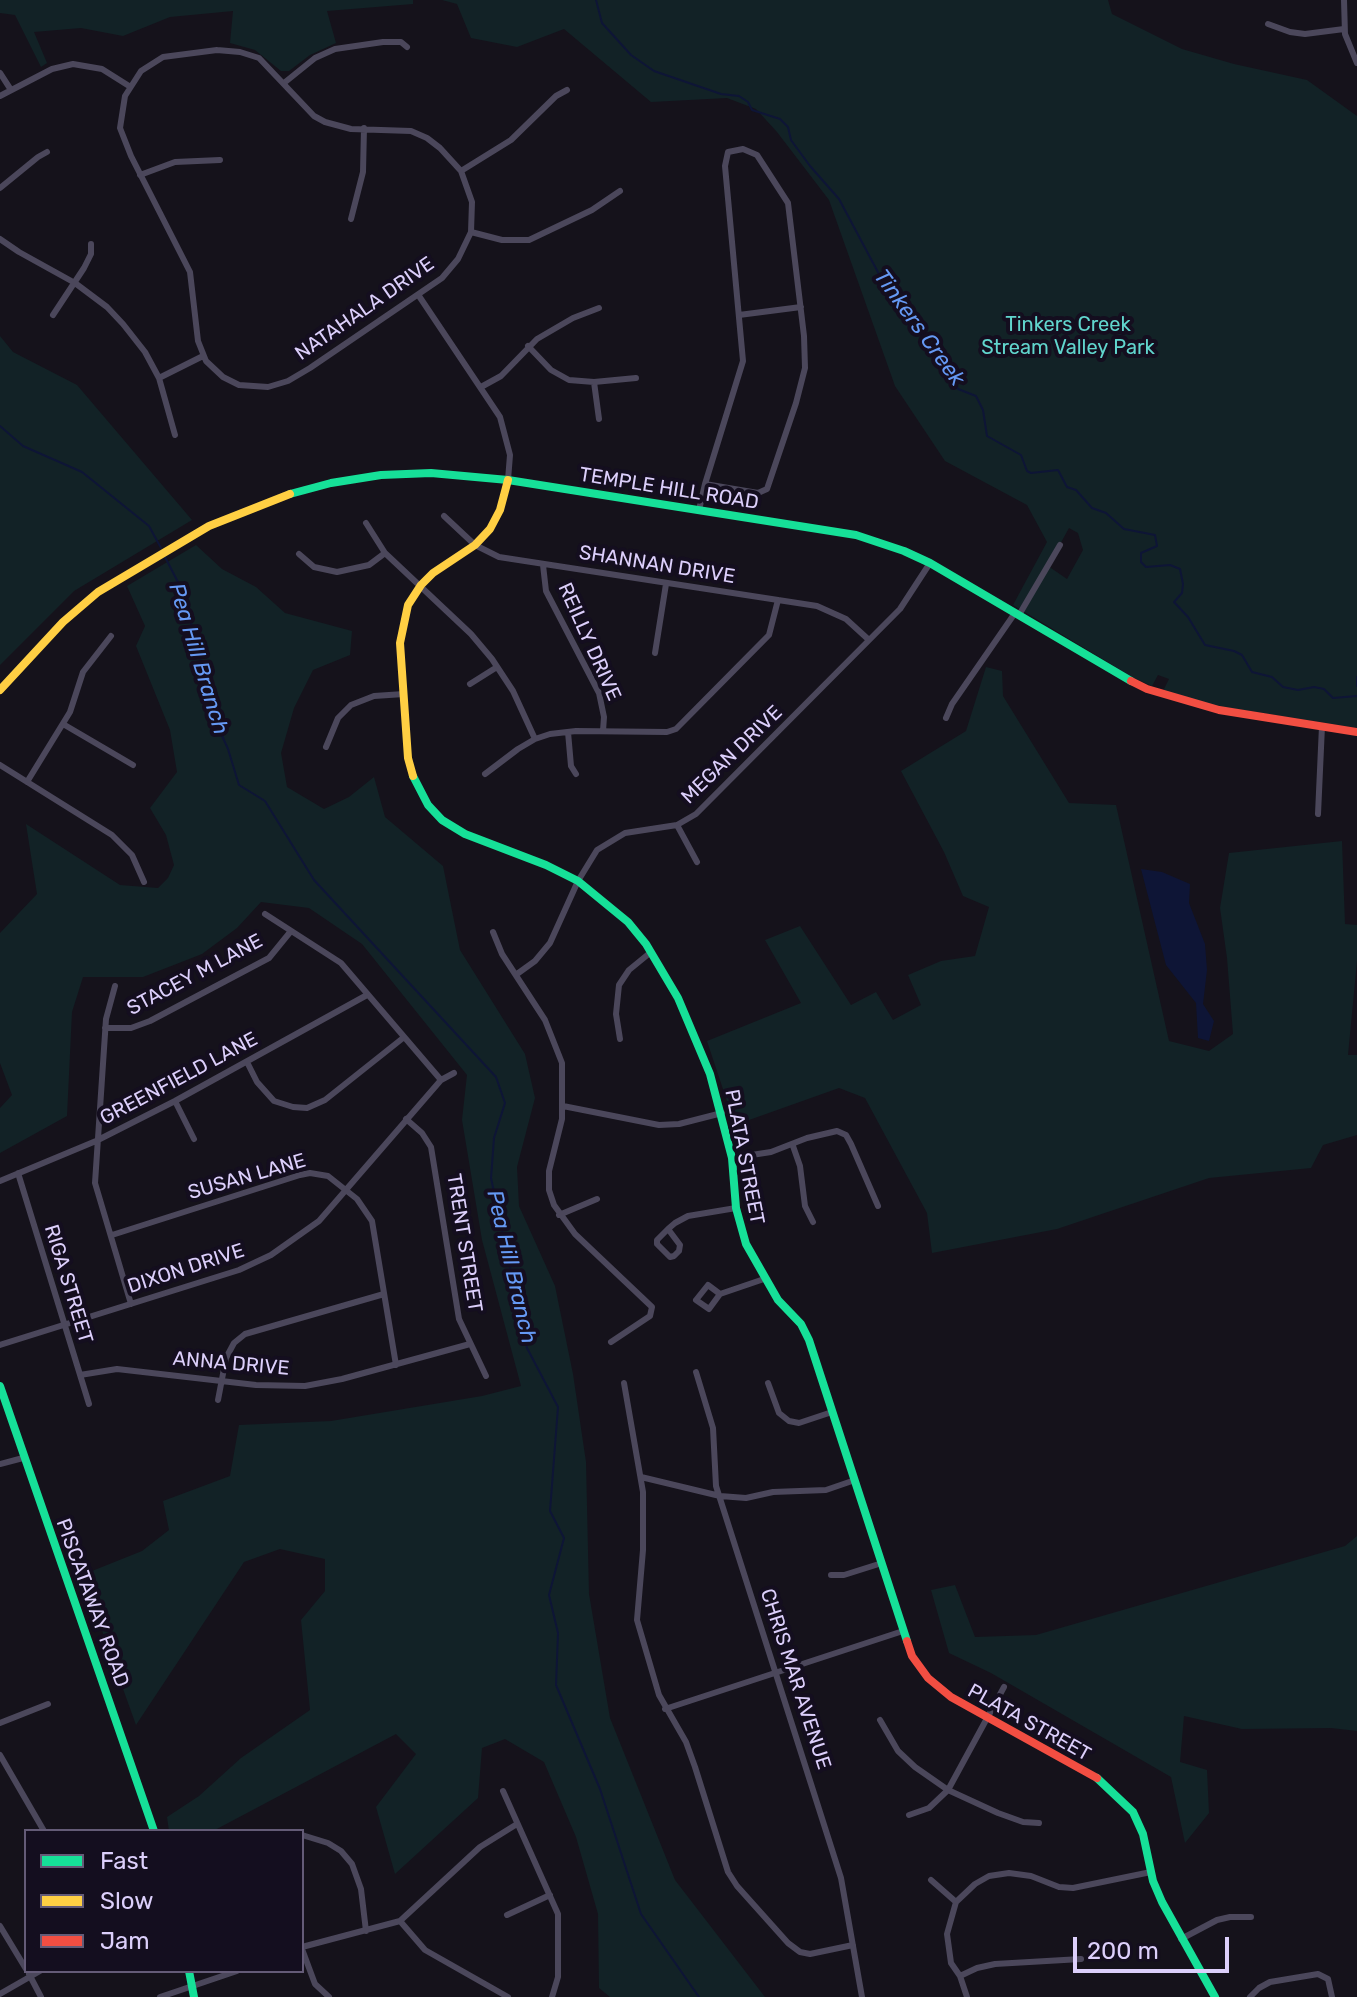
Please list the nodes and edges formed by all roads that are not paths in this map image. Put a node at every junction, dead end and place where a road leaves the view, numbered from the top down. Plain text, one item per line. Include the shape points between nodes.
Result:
1 (1344, 0) edge
2 (1268, 24) dead end
3 (1344, 29) junction
4 (407, 47) dead end
5 (1357, 63) edge
6 (0, 73) edge
7 (284, 83) junction
8 (129, 86) junction
9 (11, 90) junction
10 (567, 90) dead end
11 (0, 96) edge
12 (364, 128) junction
13 (47, 152) dead end
14 (220, 160) dead end
15 (461, 171) junction
16 (140, 175) junction
17 (0, 188) edge
18 (620, 191) dead end
19 (351, 219) dead end
20 (471, 232) junction
21 (0, 239) edge
22 (91, 244) dead end
23 (75, 283) junction
24 (419, 296) junction
25 (801, 307) junction
26 (599, 308) dead end
27 (53, 315) dead end
28 (739, 315) junction
29 (528, 346) junction
30 (203, 356) junction
31 (159, 378) junction
32 (636, 378) dead end
33 (594, 382) junction
34 (481, 387) junction
35 (599, 419) dead end
36 (175, 435) dead end
37 (508, 480) junction
38 (705, 484) junction
39 (699, 510) junction
40 (444, 516) dead end
41 (366, 523) dead end
42 (475, 545) junction
43 (1060, 545) dead end
44 (385, 553) junction
45 (299, 554) dead end
46 (930, 563) junction
47 (543, 565) junction
48 (666, 584) junction
49 (421, 585) junction
50 (778, 600) junction
51 (1017, 614) junction
52 (111, 636) dead end
53 (869, 640) junction
54 (655, 653) dead end
55 (497, 667) junction
56 (470, 684) dead end
57 (0, 690) edge
58 (404, 694) junction
59 (946, 718) dead end
60 (63, 724) junction
61 (1322, 726) junction
62 (603, 731) junction
63 (568, 732) junction
64 (1357, 732) edge
65 (535, 739) junction
66 (326, 747) dead end
67 (0, 765) edge
68 (133, 765) dead end
69 (485, 774) dead end
70 (576, 774) dead end
71 (27, 782) junction
72 (1318, 814) dead end
73 (677, 825) junction
74 (697, 862) dead end
75 (578, 881) junction
76 (144, 882) dead end
77 (265, 914) dead end
78 (291, 931) junction
79 (493, 932) dead end
80 (651, 952) junction
81 (517, 974) junction
82 (115, 986) dead end
83 (367, 995) junction
84 (105, 1028) junction
85 (403, 1038) junction
86 (620, 1039) dead end
87 (247, 1062) junction
88 (454, 1073) dead end
89 (441, 1080) junction
90 (175, 1101) junction
91 (563, 1106) junction
92 (722, 1113) junction
93 (406, 1119) junction
94 (194, 1139) dead end
95 (96, 1141) junction
96 (793, 1146) junction
97 (732, 1158) junction
98 (18, 1173) junction
99 (0, 1181) edge
100 (347, 1190) junction
101 (597, 1199) dead end
102 (878, 1206) dead end
103 (736, 1208) junction
104 (559, 1215) junction
105 (813, 1222) dead end
106 (668, 1229) dead end
107 (112, 1235) junction
108 (764, 1279) junction
109 (384, 1294) junction
110 (720, 1294) dead end
111 (131, 1304) junction
112 (64, 1327) junction
113 (611, 1342) dead end
114 (470, 1344) junction
115 (0, 1345) edge
116 (396, 1365) junction
117 (696, 1372) dead end
118 (80, 1375) junction
119 (486, 1376) dead end
120 (220, 1379) junction
121 (624, 1383) dead end
122 (768, 1383) dead end
123 (0, 1386) edge
124 (218, 1400) dead end
125 (89, 1404) dead end
126 (832, 1412) junction
127 (23, 1458) junction
128 (0, 1464) edge
129 (641, 1477) junction
130 (855, 1480) junction
131 (720, 1496) junction
132 (882, 1563) junction
133 (831, 1575) dead end
134 (903, 1631) junction
135 (777, 1672) junction
136 (1004, 1687) dead end
137 (48, 1704) dead end
138 (665, 1709) junction
139 (988, 1719) junction
140 (880, 1720) dead end
141 (0, 1723) edge
142 (0, 1755) edge
143 (948, 1790) junction
144 (503, 1791) dead end
145 (909, 1815) dead end
146 (1039, 1823) dead end
147 (517, 1824) junction
148 (43, 1829) edge
149 (153, 1829) edge
150 (304, 1836) edge
151 (1151, 1872) junction
152 (931, 1880) dead end
153 (550, 1895) junction
154 (956, 1902) junction
155 (507, 1915) dead end
156 (1251, 1917) dead end
157 (400, 1921) junction
158 (0, 1926) edge
159 (366, 1931) junction
160 (1181, 1939) junction
161 (853, 1945) junction
162 (304, 1947) edge
163 (304, 1954) edge
164 (1081, 1959) dead end
165 (24, 1965) edge
166 (27, 1973) edge
167 (29, 1973) edge
168 (189, 1973) edge
169 (228, 1973) edge
170 (960, 1976) junction
171 (192, 1985) junction
172 (0, 1994) edge
173 (41, 1997) edge
174 (160, 1997) edge
175 (194, 1997) edge
176 (329, 1997) edge
177 (508, 1997) edge
178 (552, 1997) edge
179 (862, 1997) edge
180 (967, 1997) edge
181 (1215, 1997) edge
182 (1250, 1997) edge
183 (1332, 1997) edge

1 - 3 street
2 - 3 street via 1305,34
3 - 5 street
4 - 7 street via 383,42 335,49
6 - 9 street
7 - 8 street via 259,58 217,50 163,57
7 - 12 street via 314,116 342,128
8 - 9 street via 102,69 73,64
8 - 16 street via 120,128
9 - 11 street
10 - 15 street via 511,140
12 - 15 street via 420,135
12 - 19 street via 363,172
13 - 17 street
14 - 16 street via 175,162
15 - 20 street via 472,202
16 - 30 street via 190,272
18 - 20 street via 529,240
20 - 24 street, NATAHALA DRIVE via 449,271
21 - 23 street
22 - 23 street
23 - 27 street
23 - 31 street via 123,324
24 - 30 street, NATAHALA DRIVE via 278,385 239,385
24 - 34 street
25 - 28 street
25 - 28 street via 788,203 757,155 738,149 728,152 725,166
25 - 38 street via 804,374 770,486 758,493
26 - 29 street
28 - 38 street via 742,368
29 - 33 street via 562,378
29 - 34 street via 501,376
30 - 31 street
31 - 36 street
32 - 33 street
33 - 35 street
34 - 37 street via 504,429
37 - 39 main road, TEMPLE HILL ROAD
37 - 42 main road, PLATA STREET via 497,517
37 - 57 main road, TEMPLE HILL ROAD via 381,475 331,483 246,510 98,592
38 - 39 street
39 - 46 main road, TEMPLE HILL ROAD via 856,535
40 - 42 street, SHANNAN DRIVE
41 - 44 street
42 - 47 street, SHANNAN DRIVE via 499,557
42 - 49 main road, PLATA STREET
43 - 51 street
44 - 45 street via 369,565 337,572 314,567
44 - 49 street
46 - 51 main road, TEMPLE HILL ROAD
46 - 53 street, MEGAN DRIVE via 910,597
47 - 48 street, SHANNAN DRIVE
47 - 62 street, REILLY DRIVE via 546,591 599,693
48 - 50 street, SHANNAN DRIVE
48 - 54 street
49 - 55 street
49 - 58 main road, PLATA STREET via 408,605 402,629
50 - 53 street, SHANNAN DRIVE via 826,609
50 - 62 street via 769,635 676,729
51 - 59 street
51 - 61 main road, TEMPLE HILL ROAD via 1147,689 1211,709
52 - 60 street via 83,672
53 - 73 street, MEGAN DRIVE via 701,810
55 - 56 street
55 - 65 street
58 - 66 street via 374,696 351,705 338,718
58 - 75 main road, PLATA STREET via 411,771 434,813 465,834
60 - 68 street
60 - 71 street
61 - 64 main road, TEMPLE HILL ROAD
61 - 72 street
62 - 63 street
63 - 65 street
63 - 70 street
65 - 69 street
67 - 71 street
71 - 76 street via 112,835 132,855
73 - 74 street
73 - 75 street, MEGAN DRIVE via 617,836 593,856
75 - 80 main road, PLATA STREET via 628,922
75 - 81 street, MEGAN DRIVE via 550,943
77 - 78 street
78 - 83 street via 337,959
78 - 84 street, STACEY M LANE via 269,958 150,1021
79 - 81 street
80 - 86 street via 619,985
80 - 92 main road, PLATA STREET via 697,1038
81 - 91 street via 555,1040 562,1063
82 - 84 street
83 - 85 street
83 - 87 street, GREENFIELD LANE
84 - 95 street
85 - 87 street via 325,1100 307,1108 274,1101
85 - 89 street
87 - 90 street, GREENFIELD LANE
88 - 89 street, DIXON DRIVE
89 - 93 street, DIXON DRIVE
90 - 94 street
90 - 95 street, GREENFIELD LANE
91 - 92 street via 659,1125
91 - 104 street via 549,1171 549,1190
92 - 97 main road, PLATA STREET
93 - 100 street, DIXON DRIVE
93 - 114 street, TRENT STREET via 431,1147 459,1319
95 - 98 street, GREENFIELD LANE
95 - 107 street via 95,1183
96 - 97 street
96 - 102 street via 828,1131 843,1133
96 - 105 street
97 - 103 main road, PLATA STREET
98 - 99 street, GREENFIELD LANE
98 - 112 street, RIGA STREET
100 - 107 street, SUSAN LANE via 328,1176 310,1173
100 - 109 street, SUSAN LANE via 372,1221
100 - 111 street, DIXON DRIVE via 309,1229 260,1261
101 - 104 street
103 - 106 street via 688,1216
103 - 108 main road, PLATA STREET
104 - 113 street via 652,1307 650,1316
107 - 111 street
108 - 110 street
108 - 126 main road, PLATA STREET via 806,1331
109 - 116 street, SUSAN LANE
109 - 120 street via 250,1332 231,1347
111 - 112 street, DIXON DRIVE
112 - 115 street, DIXON DRIVE
112 - 118 street, RIGA STREET
114 - 116 street, ANNA DRIVE
114 - 119 street, TRENT STREET
116 - 120 street, ANNA DRIVE via 305,1386
117 - 131 street, CHRIS MAR AVENUE via 713,1428
118 - 120 street, ANNA DRIVE via 117,1369
118 - 125 street, RIGA STREET
120 - 124 street
121 - 129 street
122 - 126 street via 779,1413 789,1421 799,1423
123 - 127 main road, PISCATAWAY ROAD
126 - 130 main road, PLATA STREET
127 - 128 street
127 - 149 main road, PISCATAWAY ROAD
129 - 131 street
129 - 138 street via 643,1550 637,1620
130 - 131 street via 810,1492
130 - 132 main road, PLATA STREET
131 - 135 street, CHRIS MAR AVENUE
132 - 133 street
132 - 134 main road, PLATA STREET
134 - 135 street
134 - 139 main road, PLATA STREET via 928,1678
135 - 138 street
135 - 161 street, CHRIS MAR AVENUE via 841,1878
136 - 139 street
137 - 141 street
138 - 161 street via 689,1751 718,1847 737,1886 800,1952
139 - 143 street
139 - 151 main road, PLATA STREET via 1118,1794 1139,1823
140 - 143 street via 898,1751
142 - 148 street
143 - 145 street via 929,1808
143 - 146 street via 998,1813
144 - 147 street
147 - 153 street
147 - 157 street via 488,1841
150 - 159 street via 328,1843 352,1864
151 - 154 street via 1073,1888 999,1874 975,1884
151 - 160 main road, PLATA STREET
152 - 154 street
153 - 155 street
153 - 178 street via 559,1919 558,1977
154 - 170 street via 947,1934 951,1963
156 - 160 street via 1217,1920
157 - 159 street
157 - 177 street via 425,1950
158 - 165 street
159 - 162 street
160 - 181 main road, PLATA STREET
161 - 179 street, CHRIS MAR AVENUE
163 - 176 street via 315,1984
164 - 170 street via 995,1964
166 - 172 street
167 - 173 street
168 - 171 main road
169 - 171 street
170 - 180 street
171 - 174 street
171 - 175 main road
182 - 183 street via 1270,1982 1318,1974 1328,1979

